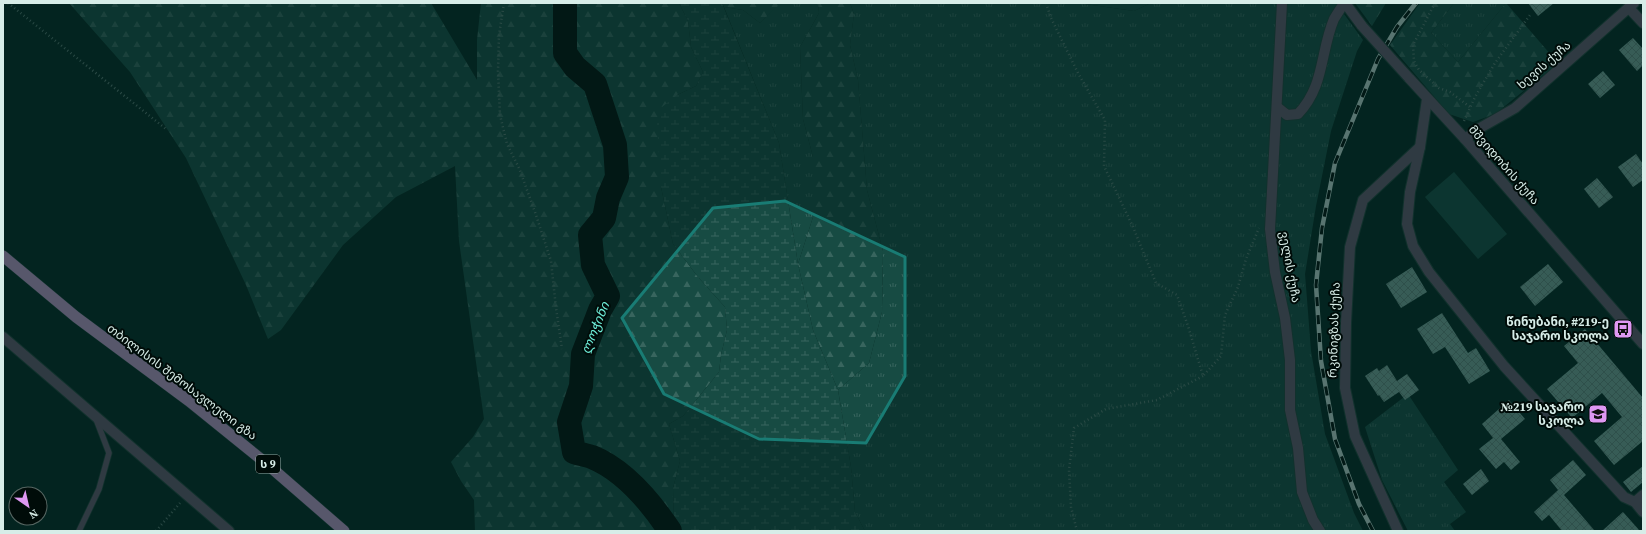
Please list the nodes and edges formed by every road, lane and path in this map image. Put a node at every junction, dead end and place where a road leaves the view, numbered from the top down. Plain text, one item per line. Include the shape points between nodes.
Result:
1 (8, 3) edge
2 (504, 3) edge
3 (1046, 3) edge
4 (1282, 3) edge
5 (1344, 3) edge
6 (1435, 3) edge
7 (1632, 5) edge
8 (1530, 15) dead end
9 (1643, 23) edge
10 (1427, 99) junction
11 (1277, 107) junction
12 (1470, 107) junction
13 (166, 129) dead end
14 (1462, 136) junction
15 (1420, 147) junction
16 (1270, 217) junction
17 (3, 256) edge
18 (3, 337) edge
19 (1643, 344) edge
20 (562, 349) dead end
21 (1203, 376) junction
22 (94, 415) junction
23 (187, 495) junction
24 (1643, 495) edge
25 (1635, 502) junction
26 (1643, 512) edge
27 (79, 531) edge
28 (156, 531) edge
29 (229, 531) edge
30 (344, 531) edge
31 (1077, 531) edge
32 (1320, 531) edge
33 (1398, 531) edge

1 - 13 path
2 - 20 path via 499,35 500,115 507,144 536,212 551,261
3 - 21 path via 1078,74 1105,120 1104,166 1156,283 1177,295
4 - 11 street, ველის ქუჩა
5 - 10 street, მშვიდობის ქუჩა, bridge
5 - 11 street via 1334,19 1323,66 1307,105 1298,114 1287,115
6 - 12 path via 1413,45 1414,61 1419,70 1439,88 1450,92
7 - 9 street
7 - 14 street, ხევის ქუჩა via 1514,108
8 - 12 path via 1495,63
10 - 14 street, მშვიდობის ქუჩა
10 - 15 street
11 - 16 street, ველის ქუჩა
12 - 14 path
14 - 19 street, მშვიდობის ქუჩა
15 - 25 street via 1410,192 1407,224 1413,246 1430,272 1504,366 1624,497
15 - 33 street, რკინიგზას ქუჩა via 1363,200 1350,247 1346,315 1345,388 1355,436
16 - 21 path via 1257,230 1238,287 1225,315 1221,356
16 - 32 street, ველის ქუჩა via 1275,272 1285,318 1290,360 1290,410 1298,448 1302,492
17 - 30 highway, თბილისის შემოსავლელი გზა / ს 9 via 76,317 255,454
18 - 22 street
21 - 31 path via 1157,400 1106,409 1074,428 1068,470 1071,507
22 - 23 street
22 - 27 lane via 109,453 99,489
23 - 28 path
23 - 29 street
24 - 25 street
25 - 26 street

